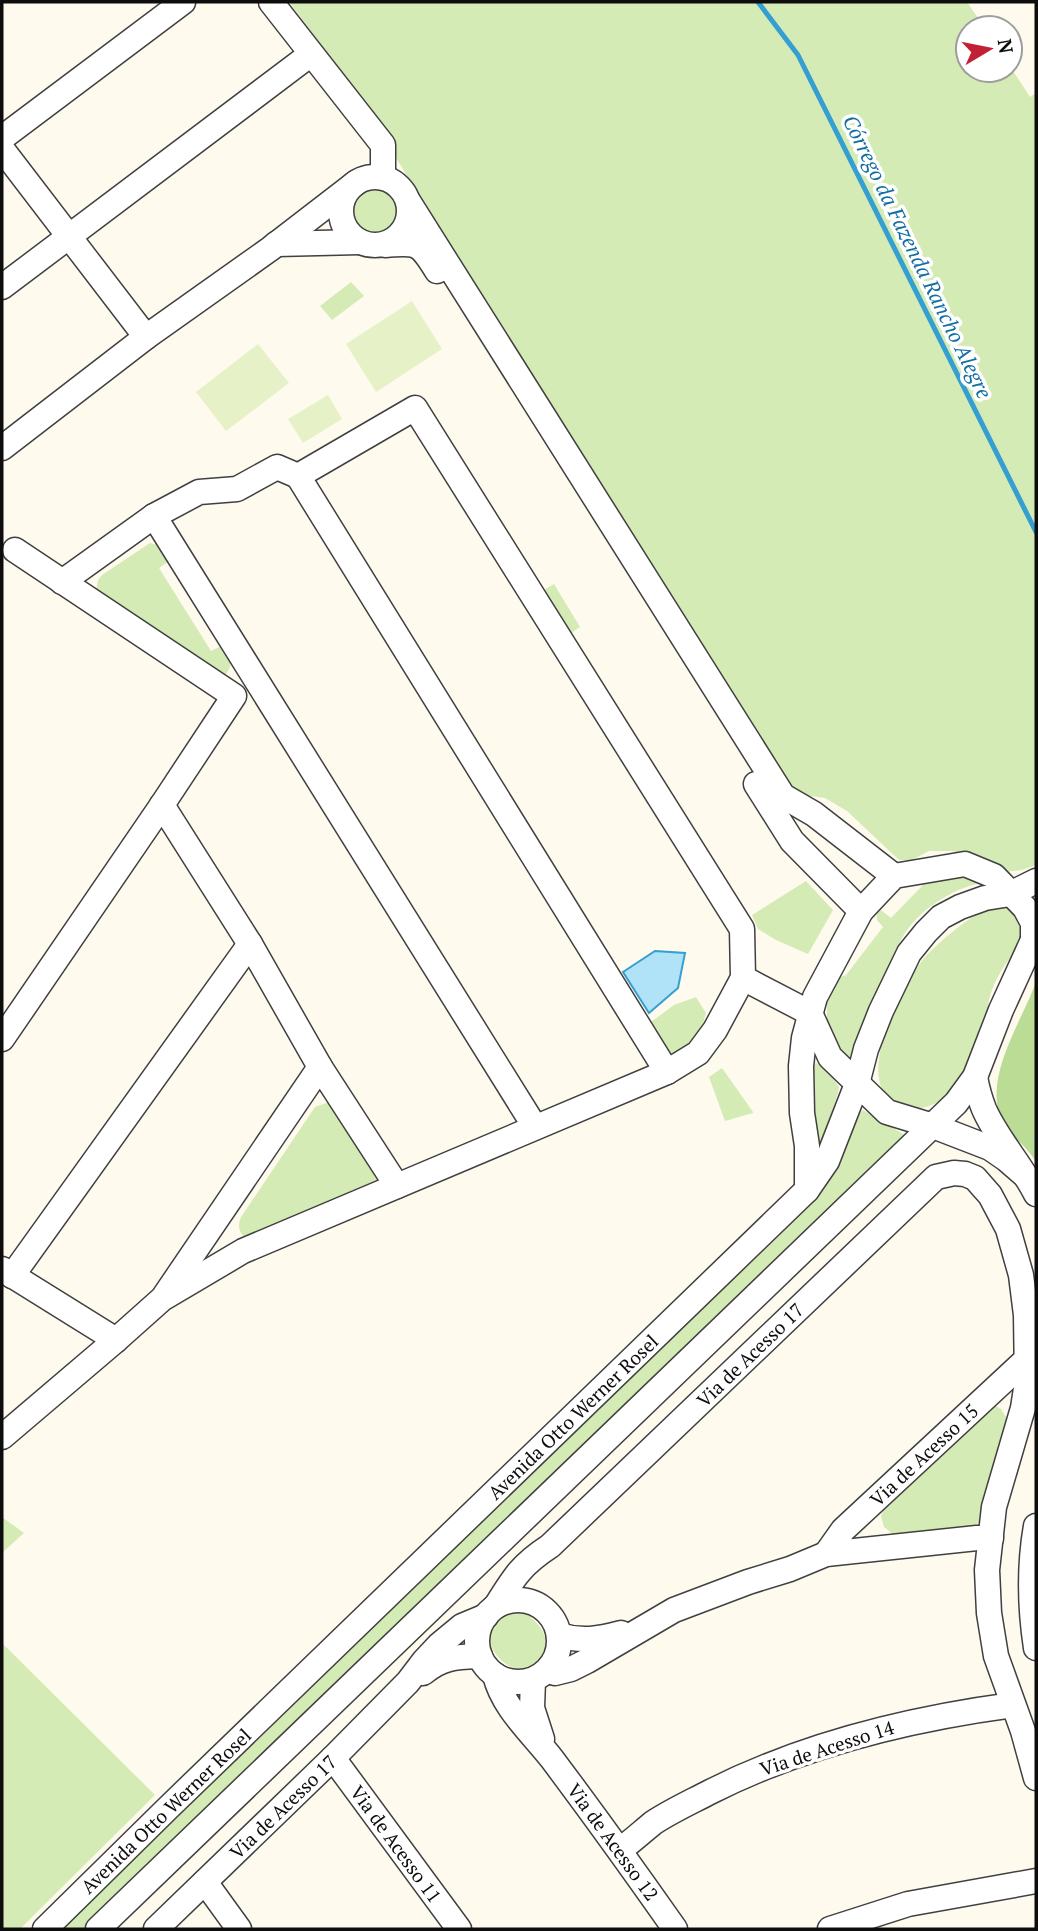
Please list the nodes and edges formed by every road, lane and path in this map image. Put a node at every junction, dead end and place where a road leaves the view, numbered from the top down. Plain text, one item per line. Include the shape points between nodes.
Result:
1 (183, 2) edge
2 (271, 2) edge
3 (311, 54) junction
4 (2, 138) edge
5 (2, 149) edge
6 (383, 177) junction
7 (356, 182) junction
8 (408, 201) junction
9 (68, 237) junction
10 (372, 243) junction
11 (276, 244) junction
12 (2, 287) edge
13 (146, 337) junction
14 (2, 448) edge
15 (298, 476) junction
16 (154, 516) junction
17 (15, 550) dead end
18 (62, 582) junction
19 (252, 673) junction
20 (234, 696) junction
21 (162, 805) junction
22 (814, 814) junction
23 (792, 841) junction
24 (894, 876) junction
25 (1036, 881) edge
26 (1010, 894) junction
27 (861, 911) junction
28 (1035, 940) edge
29 (250, 944) junction
30 (743, 978) junction
31 (810, 1013) junction
32 (2, 1039) edge
33 (320, 1067) junction
34 (667, 1072) junction
35 (975, 1077) junction
36 (857, 1084) junction
37 (933, 1126) junction
38 (536, 1127) junction
39 (397, 1186) junction
40 (1032, 1186) edge
41 (807, 1190) junction
42 (218, 1216) junction
43 (243, 1251) junction
44 (7, 1272) edge
45 (162, 1300) junction
46 (116, 1340) junction
47 (1027, 1359) junction
48 (2, 1437) edge
49 (1036, 1526) edge
50 (991, 1538) junction
51 (550, 1546) junction
52 (826, 1554) junction
53 (529, 1601) junction
54 (491, 1611) junction
55 (642, 1628) junction
56 (559, 1635) junction
57 (1036, 1648) edge
58 (487, 1666) junction
59 (541, 1675) junction
60 (408, 1682) junction
61 (1013, 1705) junction
62 (549, 1756) junction
63 (333, 1758) junction
64 (1036, 1778) edge
65 (620, 1850) junction
66 (1036, 1881) edge
67 (205, 1882) junction
68 (45, 1929) edge
69 (98, 1929) edge
70 (156, 1929) edge
71 (239, 1929) edge
72 (458, 1929) edge
73 (676, 1929) edge
74 (830, 1929) edge

1 - 4 street
2 - 3 street
3 - 6 street via 383,145
3 - 9 street
5 - 9 street
6 - 7 street
6 - 8 street via 394,182
7 - 10 street via 344,198 342,218 352,236
7 - 11 street
8 - 10 street via 410,212 403,232 394,240
8 - 22 street via 783,796
9 - 12 street
9 - 13 street
10 - 11 street
10 - 23 street via 409,243 425,251
11 - 13 street
13 - 14 street
15 - 16 street via 277,467 237,489 199,492
15 - 30 street via 415,408 742,929
15 - 34 street
16 - 18 street
16 - 19 street
17 - 18 street
18 - 20 street
19 - 20 street
19 - 38 street
20 - 21 street
21 - 29 street
21 - 32 street
22 - 23 street via 806,811 794,816 788,827
22 - 24 street
23 - 27 street
24 - 26 street via 965,864 994,876
24 - 27 street
25 - 26 street, Avenida Otto Werner Rosel
26 - 28 street via 1025,908
26 - 36 street, Avenida Otto Werner Rosel via 960,907 941,917 917,942 881,1010
27 - 31 street
28 - 35 street, Avenida Otto Werner Rosel via 1000,1010
29 - 33 street
29 - 44 street
30 - 31 street
30 - 34 street via 698,1054
31 - 36 street via 830,1057
31 - 41 street via 801,1066
33 - 39 street
33 - 42 street
34 - 38 street
35 - 37 street, Avenida Otto Werner Rosel
35 - 40 street via 997,1133
36 - 37 street via 887,1112
36 - 41 street, Avenida Otto Werner Rosel via 827,1161
37 - 40 street via 990,1148
37 - 69 street, Avenida Otto Werner Rosel
38 - 39 street
39 - 43 street
41 - 68 street, Avenida Otto Werner Rosel
42 - 43 street
42 - 45 street
43 - 45 street
44 - 46 street
45 - 46 street
46 - 48 street
47 - 50 street via 1023,1408 994,1507
47 - 51 street, Via de Acesso 17 via 1021,1275 1008,1230 990,1195 975,1178 954,1173 936,1177
47 - 52 street, Via de Acesso 15 via 843,1530
49 - 57 street via 1031,1617
50 - 52 street
50 - 61 street via 989,1613 996,1656
51 - 53 street, Via de Acesso 17
51 - 54 street, Via de Acesso 17 via 518,1572
52 - 55 street via 674,1610
53 - 54 street via 506,1601
53 - 56 street via 550,1614
54 - 58 street via 479,1628 477,1642
54 - 60 street, Via de Acesso 17 via 456,1631
55 - 56 street via 588,1640
55 - 59 street via 571,1669
56 - 59 street via 555,1660
58 - 59 street via 506,1681 520,1683
58 - 60 street, Via de Acesso 17 via 457,1657 440,1661
58 - 62 street, Via de Acesso 12 via 498,1690
59 - 62 street, Via de Acesso 12 via 533,1708
60 - 63 street, Via de Acesso 17
61 - 64 street
61 - 65 street, Via de Acesso 14 via 869,1732 764,1766 653,1823
62 - 65 street, Via de Acesso 12
63 - 67 street, Via de Acesso 17
63 - 72 street, Via de Acesso 11
65 - 73 street, Via de Acesso 12
66 - 74 street via 908,1904
67 - 70 street, Via de Acesso 17
67 - 71 street

